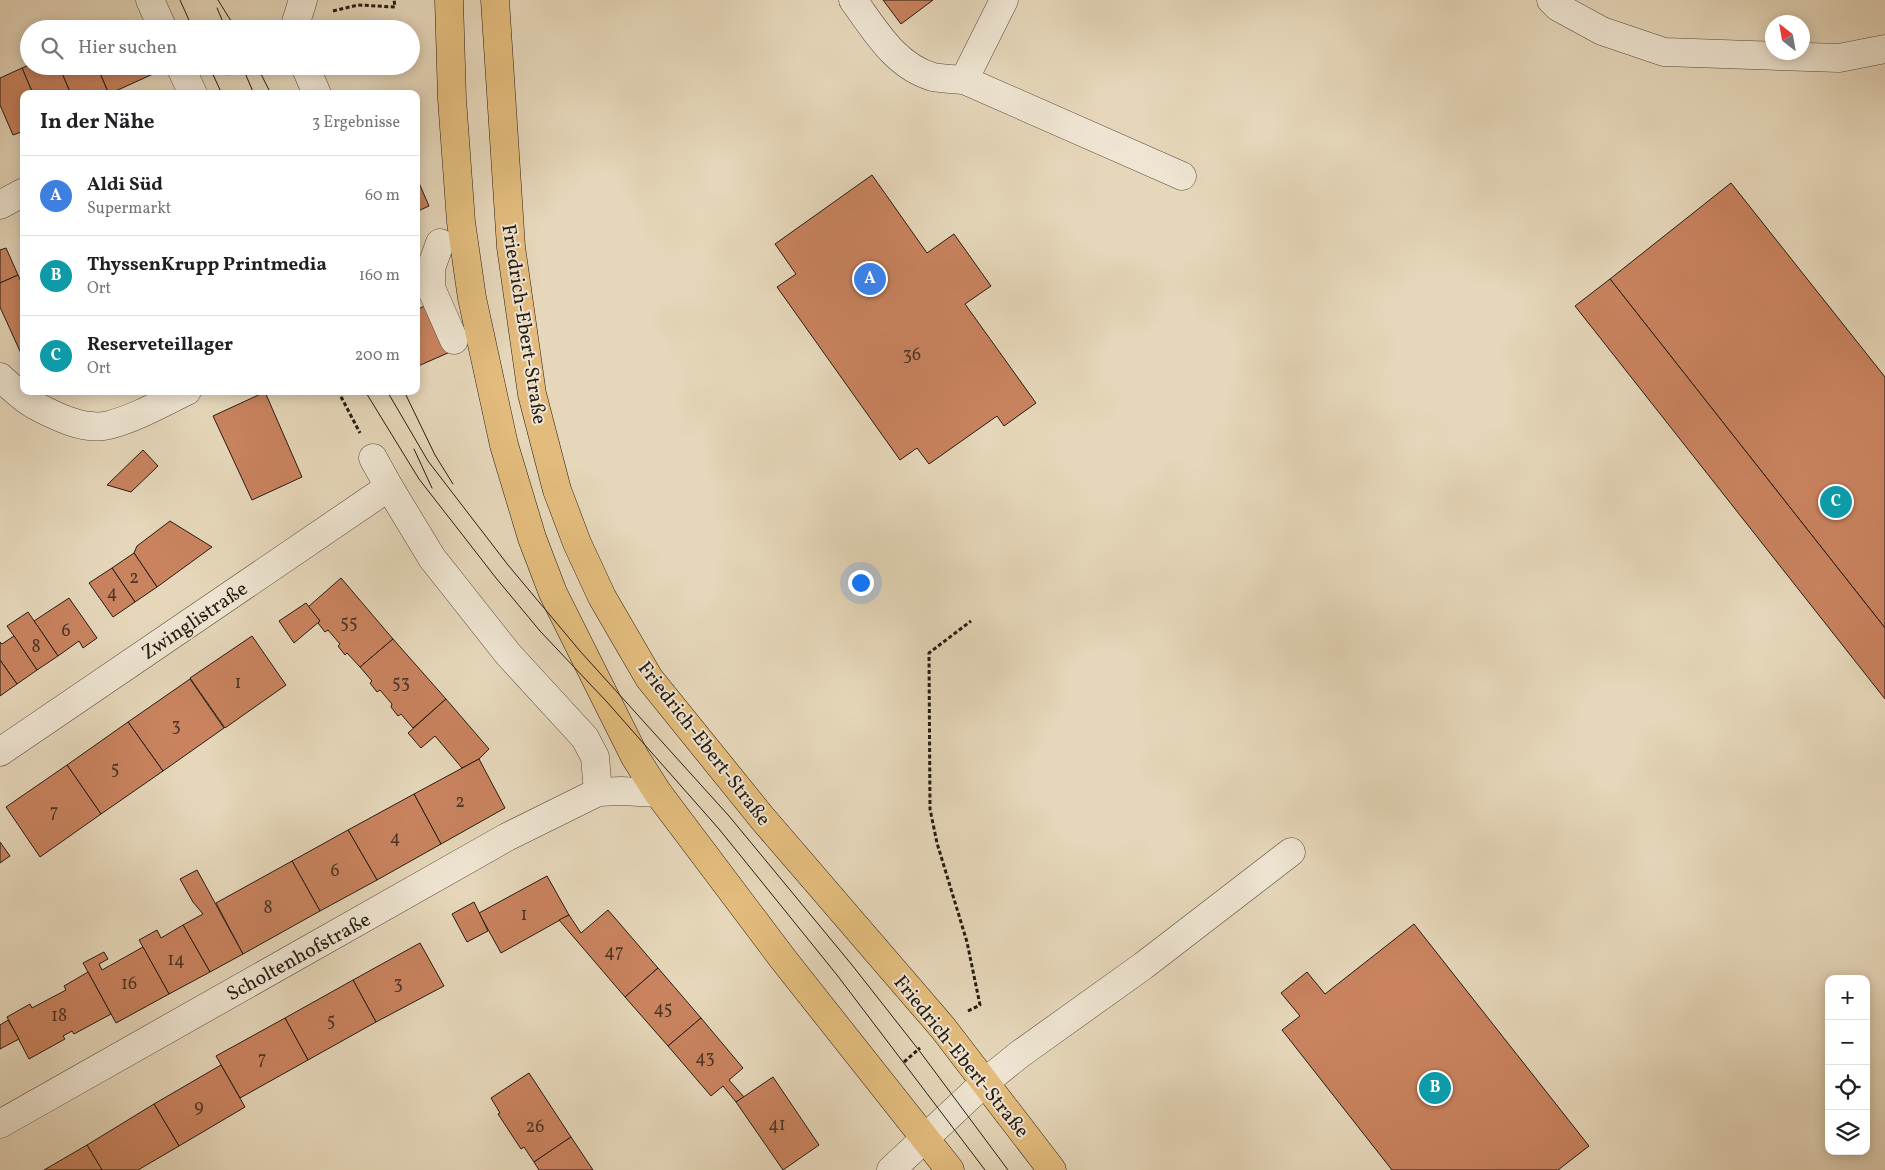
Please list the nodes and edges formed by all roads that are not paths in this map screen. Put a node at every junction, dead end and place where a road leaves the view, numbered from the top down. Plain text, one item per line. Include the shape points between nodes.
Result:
1 (150, 0) edge
2 (303, 0) edge
3 (449, 0) edge
4 (495, 0) edge
5 (853, 0) edge
6 (1004, 0) edge
7 (1551, 0) edge
8 (159, 20) edge
9 (297, 20) edge
10 (1885, 49) edge
11 (184, 75) edge
12 (309, 75) edge
13 (964, 80) junction
14 (191, 90) edge
15 (315, 90) edge
16 (1182, 176) dead end
17 (20, 194) edge
18 (0, 205) edge
19 (461, 222) junction
20 (428, 247) edge
21 (454, 340) dead end
22 (0, 377) edge
23 (20, 394) edge
24 (22, 395) edge
25 (178, 395) edge
26 (373, 458) road end
27 (388, 487) junction
28 (0, 752) edge
29 (598, 792) junction
30 (658, 793) junction
31 (1291, 852) dead end
32 (984, 1083) junction
33 (0, 1124) edge
34 (925, 1138) junction
35 (891, 1170) edge
36 (950, 1170) edge
37 (1052, 1170) edge

1 - 8 street
2 - 9 street
3 - 19 main road, Friedrich-Ebert-Straße
4 - 32 main road, Friedrich-Ebert-Straße via 511,246 532,394 557,490 577,543 602,596 649,678 763,819 943,1028
5 - 13 street via 890,50 908,66 933,77
6 - 13 street
7 - 10 street via 1602,31 1664,52 1839,58
11 - 14 street
12 - 15 street
13 - 16 street
17 - 18 street
19 - 20 street
19 - 30 main road, Friedrich-Ebert-Straße via 490,385 532,538 580,651 635,757
20 - 21 street via 431,288
22 - 23 street
24 - 25 street via 35,406 88,426 120,422
26 - 27 street
27 - 28 street, Zwinglistraße
27 - 29 street via 432,558 470,608 514,662 585,738 595,757
29 - 30 street
29 - 33 street, Scholtenhofstraße via 507,837
30 - 34 main road, Friedrich-Ebert-Straße via 783,959
31 - 32 street
32 - 34 street
32 - 37 main road, Friedrich-Ebert-Straße
34 - 35 street
34 - 36 main road, Friedrich-Ebert-Straße

